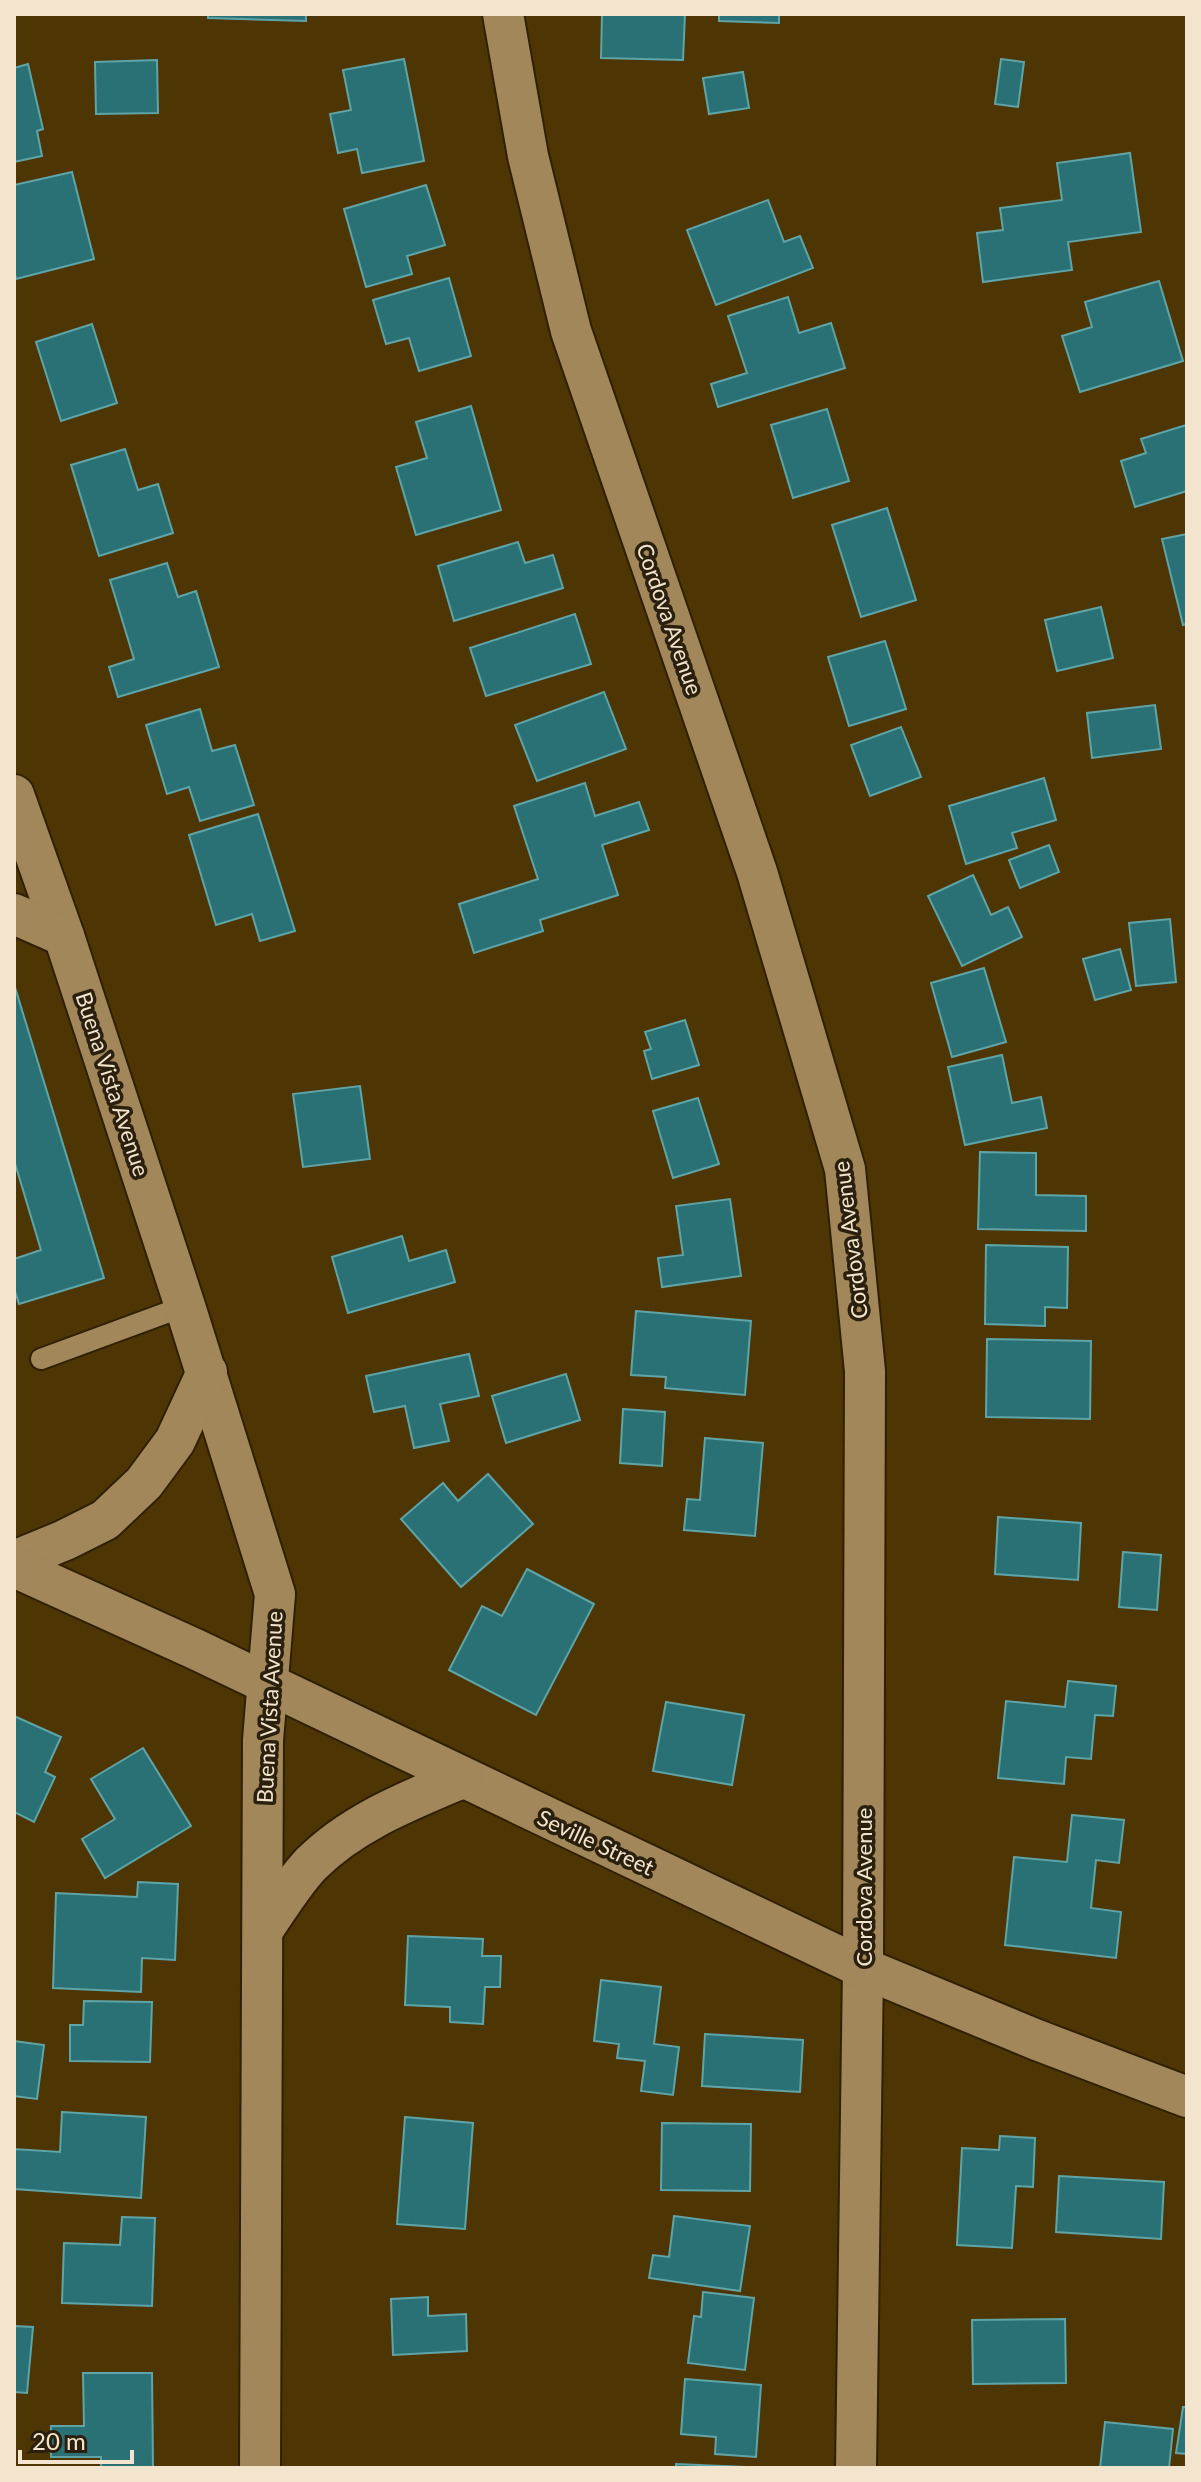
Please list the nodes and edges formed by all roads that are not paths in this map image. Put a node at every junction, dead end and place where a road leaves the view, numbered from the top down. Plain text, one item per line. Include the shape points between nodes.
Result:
1 (503, 14) edge
2 (14, 795) edge
3 (14, 914) edge
4 (64, 936) junction
5 (185, 1306) junction
6 (41, 1359) dead end
7 (207, 1372) junction
8 (14, 1564) edge
9 (268, 1684) junction
10 (462, 1778) junction
11 (263, 1930) junction
12 (863, 1968) junction
13 (1187, 2097) edge
14 (260, 2468) edge
15 (856, 2468) edge

1 - 12 street, Cordova Avenue via 528,156 571,331 757,872 845,1169 865,1371
2 - 4 street, Buena Vista Avenue
3 - 4 street
4 - 5 street, Buena Vista Avenue
5 - 6 lane
5 - 7 street, Buena Vista Avenue
7 - 8 street via 175,1441 144,1483 105,1520
7 - 9 street, Buena Vista Avenue via 275,1594
8 - 9 street, Seville Street
9 - 10 street, Seville Street
9 - 11 street, Buena Vista Avenue
10 - 11 street via 395,1806 342,1837 309,1866
10 - 12 street, Seville Street
11 - 14 street, Buena Vista Avenue
12 - 13 street, Seville Street
12 - 15 street, Cordova Avenue

